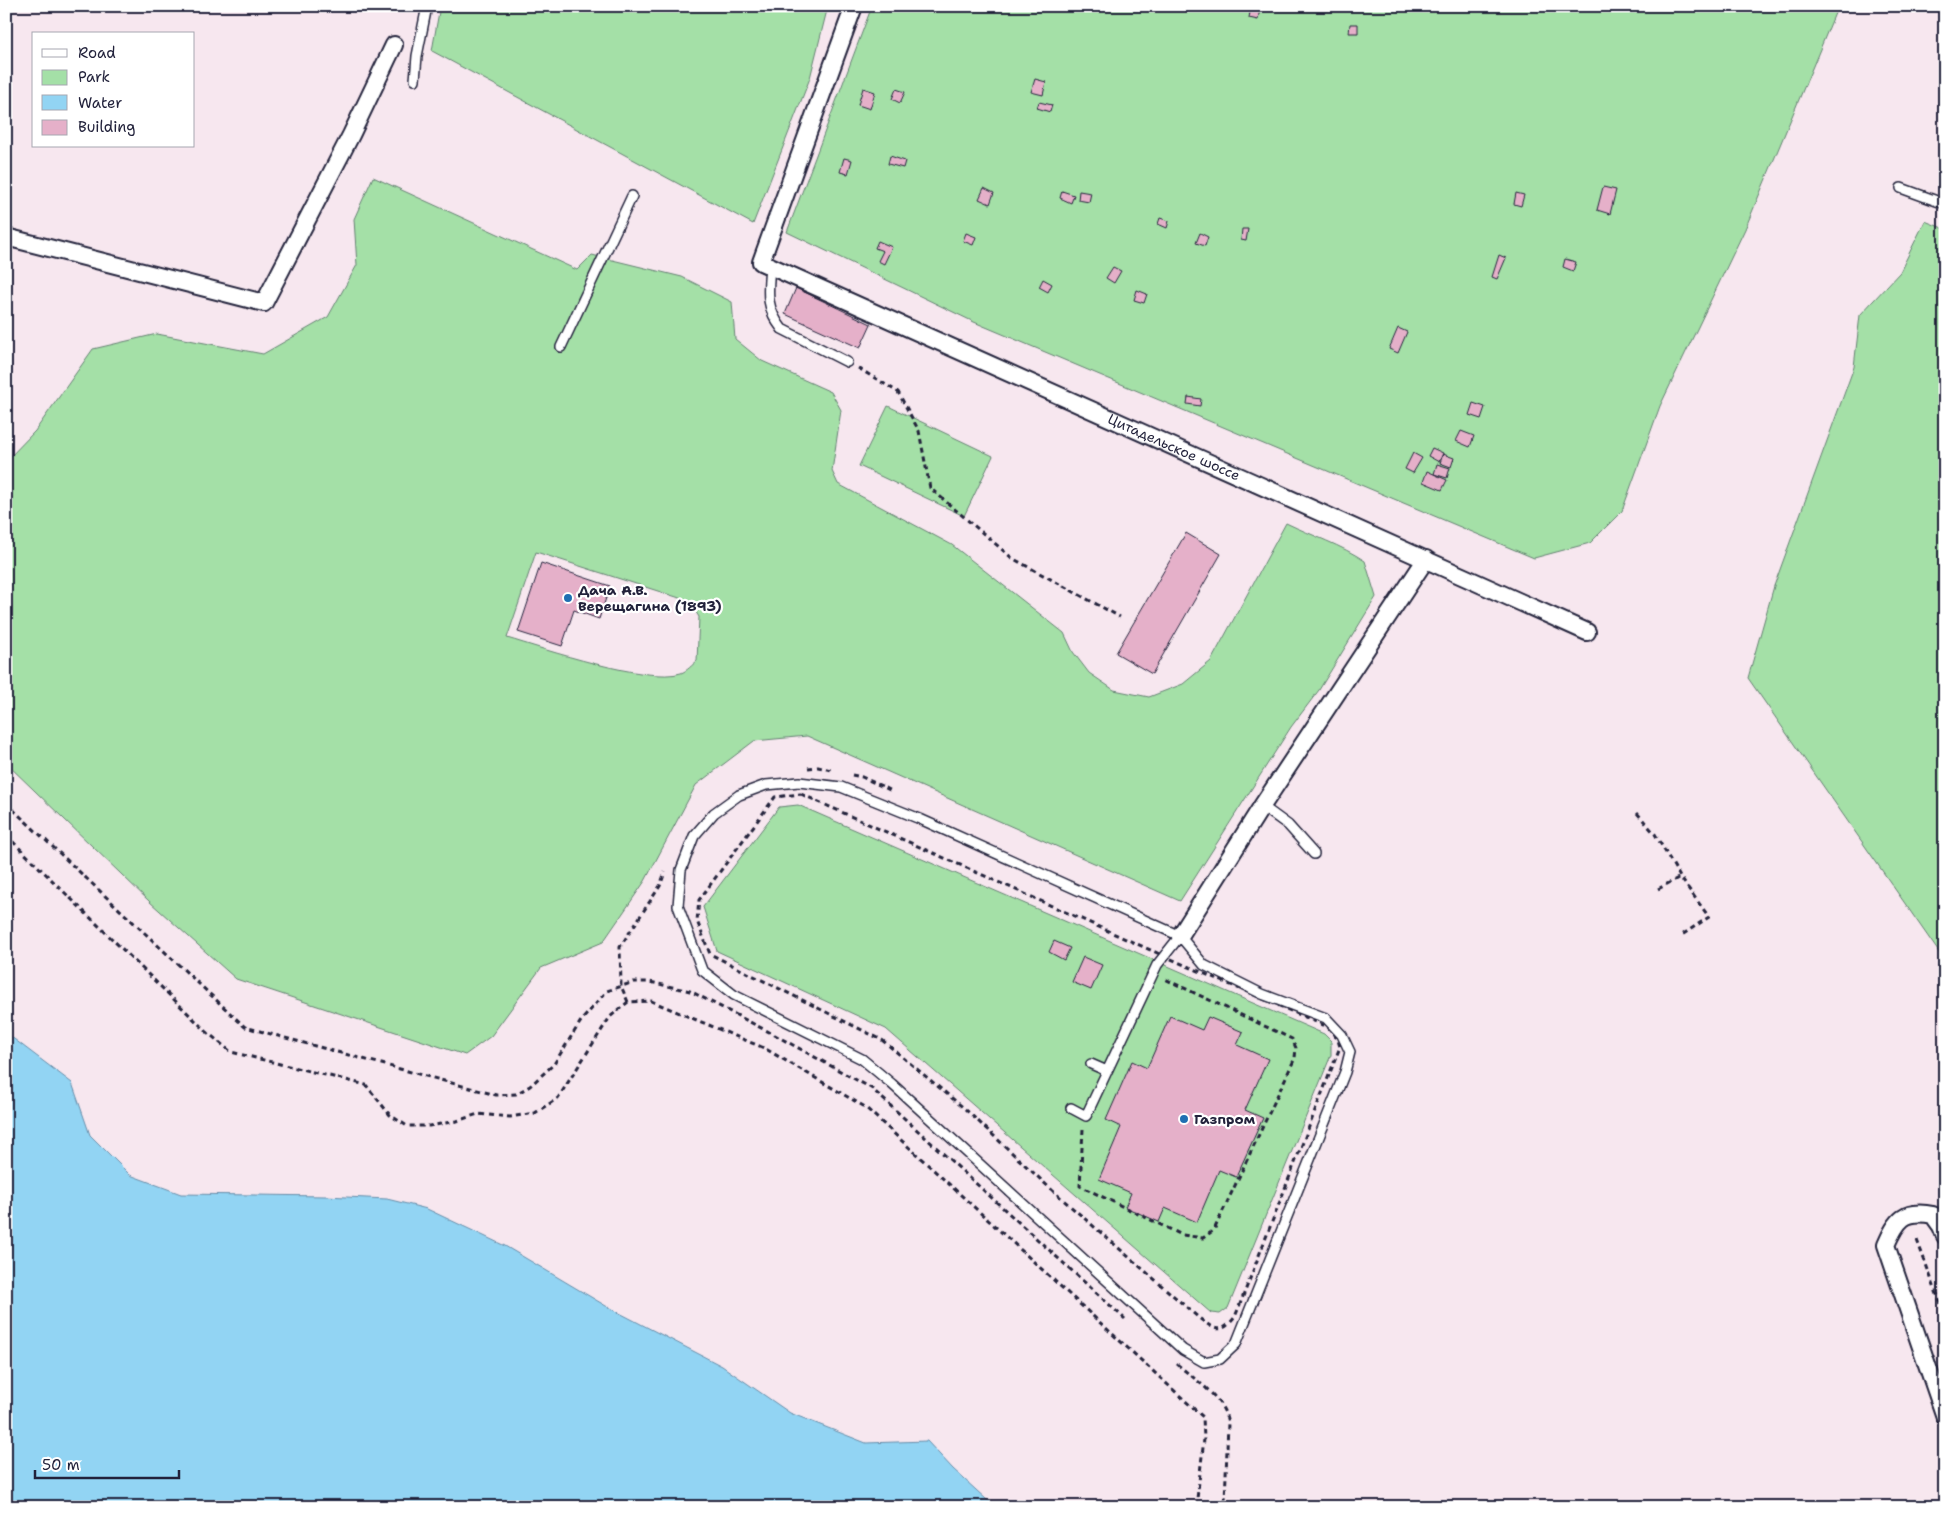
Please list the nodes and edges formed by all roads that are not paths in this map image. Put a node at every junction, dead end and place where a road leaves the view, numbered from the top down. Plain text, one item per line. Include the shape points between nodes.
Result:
1 (427, 6) edge
2 (854, 6) edge
3 (394, 45) dead end
4 (415, 80) dead end
5 (1902, 188) dead end
6 (632, 196) dead end
7 (1945, 204) edge
8 (6, 237) edge
9 (765, 264) junction
10 (561, 347) dead end
11 (847, 362) road end
12 (1426, 559) junction
13 (1587, 632) dead end
14 (1262, 806) junction
15 (1314, 854) dead end
16 (1180, 936) junction
17 (1091, 1064) dead end
18 (1107, 1072) junction
19 (1071, 1108) dead end
20 (1945, 1236) edge
21 (1945, 1417) edge

1 - 4 lane
2 - 9 street
3 - 8 street via 352,135 264,303
5 - 7 lane
6 - 10 lane
9 - 11 lane via 767,298 782,329
9 - 12 street, Цитадельское шоссе
12 - 13 street, Цитадельское шоссе
12 - 14 street
14 - 15 lane via 1288,825
14 - 16 street
16 - 16 lane via 841,787 799,782 766,784 739,796 714,813 694,836 681,870 678,906 702,970 734,995 862,1059 1183,1350 1204,1362 1220,1359 1236,1344 1345,1072 1350,1052 1342,1035 1326,1018 1262,994 1204,965
16 - 18 lane via 1153,973
17 - 18 lane
18 - 19 lane via 1086,1116
20 - 21 street via 1933,1215 1919,1212 1907,1215 1895,1226 1886,1245

